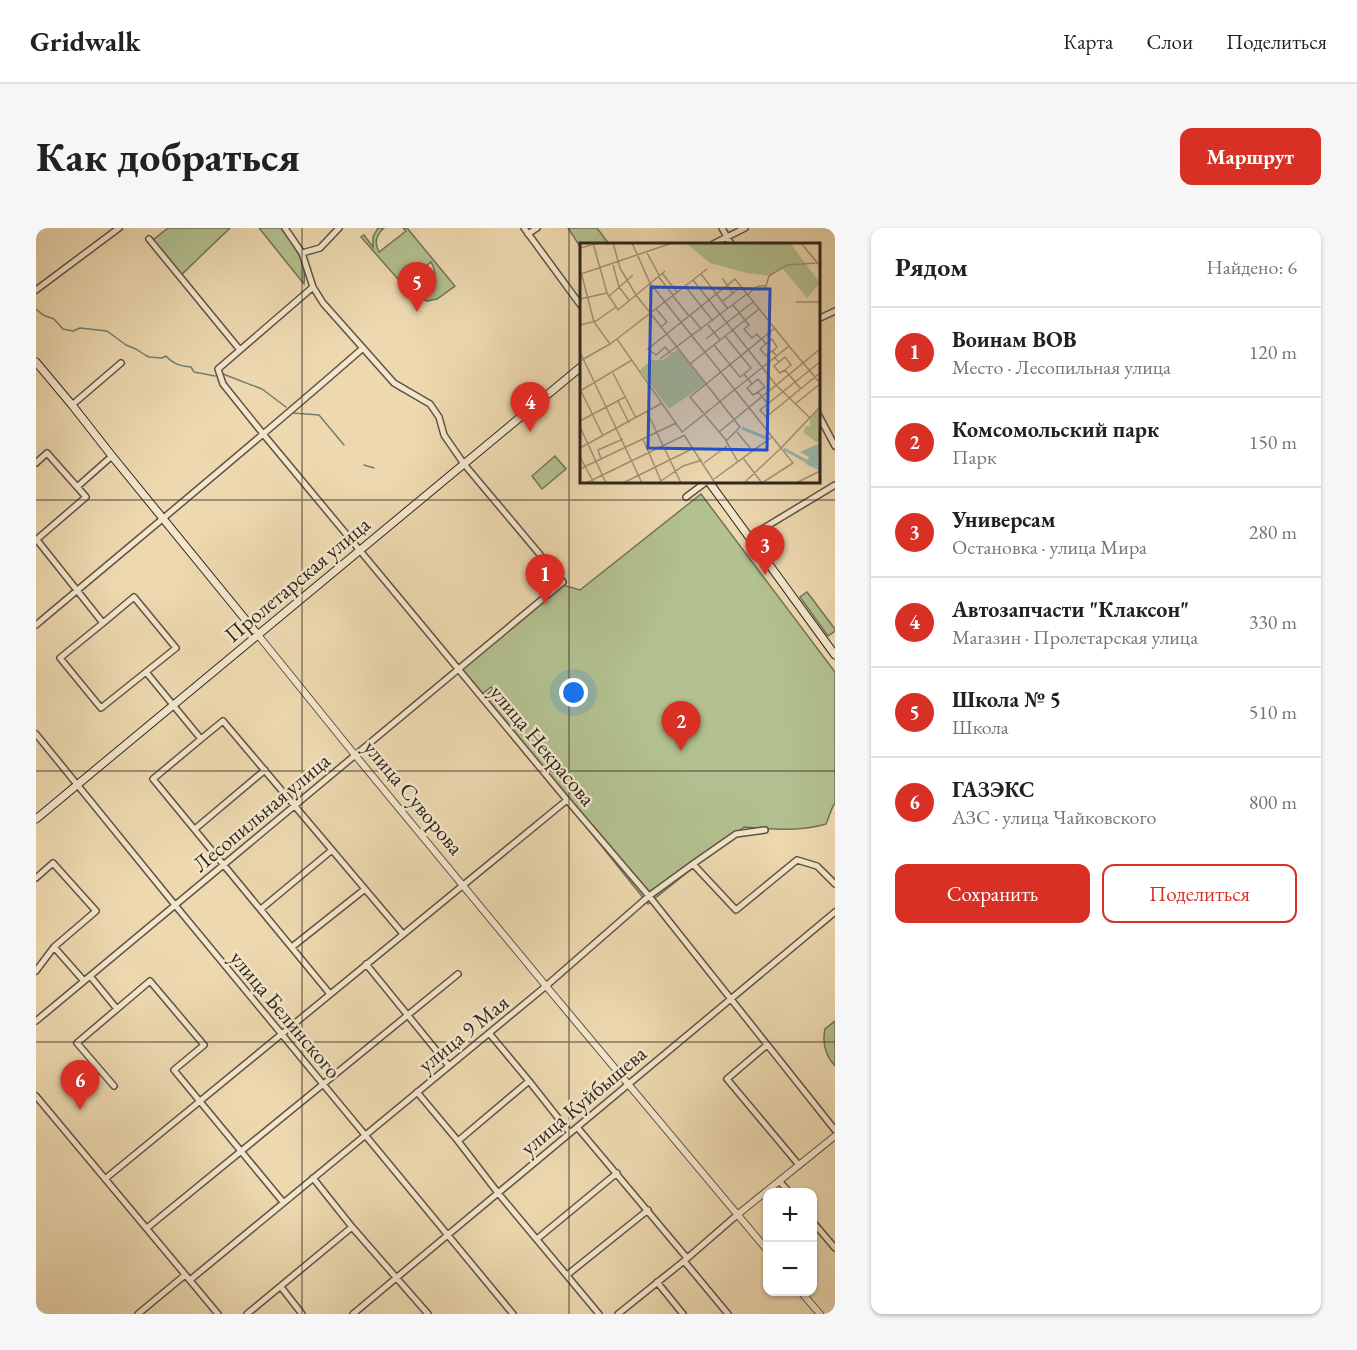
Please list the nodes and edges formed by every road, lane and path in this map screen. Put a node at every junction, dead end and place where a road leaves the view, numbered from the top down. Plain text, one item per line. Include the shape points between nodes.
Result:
1 (119, 228) edge
2 (285, 228) edge
3 (339, 228) edge
4 (524, 228) edge
5 (537, 228) edge
6 (722, 228) edge
7 (745, 228) edge
8 (528, 234) junction
9 (727, 237) junction
10 (149, 239) dead end
11 (715, 243) edge
12 (730, 243) edge
13 (302, 253) junction
14 (313, 287) junction
15 (36, 290) edge
16 (580, 304) edge
17 (835, 311) edge
18 (820, 319) edge
19 (363, 348) junction
20 (240, 350) junction
21 (36, 362) edge
22 (121, 363) dead end
23 (580, 368) edge
24 (72, 405) junction
25 (820, 416) edge
26 (264, 435) junction
27 (835, 446) edge
28 (112, 456) junction
29 (36, 463) edge
30 (464, 464) junction
31 (706, 483) edge
32 (708, 483) edge
33 (835, 485) edge
34 (77, 487) junction
35 (686, 497) dead end
36 (163, 518) junction
37 (749, 537) junction
38 (36, 540) edge
39 (360, 550) junction
40 (77, 591) junction
41 (103, 623) junction
42 (36, 625) edge
43 (258, 634) junction
44 (835, 655) edge
45 (458, 669) junction
46 (146, 672) junction
47 (170, 703) junction
48 (36, 734) edge
49 (201, 739) junction
50 (355, 755) junction
51 (265, 770) junction
52 (77, 785) junction
53 (567, 800) junction
54 (294, 806) junction
55 (36, 819) edge
56 (195, 829) junction
57 (765, 830) dead end
58 (332, 850) junction
59 (224, 864) junction
60 (693, 864) junction
61 (36, 878) edge
62 (835, 884) edge
63 (464, 885) junction
64 (365, 889) junction
65 (649, 896) junction
66 (175, 905) junction
67 (261, 909) junction
68 (835, 912) edge
69 (403, 934) junction
70 (54, 947) junction
71 (292, 947) junction
72 (366, 964) junction
73 (36, 971) edge
74 (458, 974) dead end
75 (90, 976) junction
76 (84, 981) junction
77 (546, 986) junction
78 (330, 994) junction
79 (731, 999) junction
80 (117, 1009) junction
81 (408, 1015) junction
82 (36, 1021) edge
83 (489, 1033) junction
84 (281, 1034) junction
85 (767, 1045) junction
86 (449, 1066) junction
87 (529, 1081) junction
88 (323, 1084) junction
89 (628, 1084) junction
90 (114, 1086) dead end
91 (417, 1092) junction
92 (36, 1096) edge
93 (200, 1100) junction
94 (578, 1126) junction
95 (835, 1130) edge
96 (570, 1133) junction
97 (364, 1136) junction
98 (835, 1136) edge
99 (458, 1141) junction
100 (241, 1152) junction
101 (799, 1166) junction
102 (617, 1173) junction
103 (313, 1178) junction
104 (105, 1179) junction
105 (780, 1182) junction
106 (785, 1188) edge
107 (498, 1193) junction
108 (283, 1203) junction
109 (648, 1210) junction
110 (737, 1215) junction
111 (817, 1226) edge
112 (352, 1227) junction
113 (147, 1228) junction
114 (447, 1235) junction
115 (537, 1239) junction
116 (763, 1245) edge
117 (835, 1248) edge
118 (686, 1259) junction
119 (567, 1275) junction
120 (187, 1277) junction
121 (396, 1278) junction
122 (657, 1282) junction
123 (281, 1287) junction
124 (804, 1296) edge
125 (138, 1314) edge
126 (218, 1314) edge
127 (247, 1314) edge
128 (302, 1314) edge
129 (353, 1314) edge
130 (428, 1314) edge
131 (513, 1314) edge
132 (599, 1314) edge
133 (618, 1314) edge
134 (683, 1314) edge
135 (728, 1314) edge
136 (820, 1314) edge

1 - 15 street
2 - 13 street
3 - 13 street via 320,248
4 - 8 street
5 - 8 street
6 - 9 street
7 - 9 street
8 - 16 street
9 - 11 street
9 - 12 street
10 - 20 street
13 - 14 street
14 - 19 street
14 - 20 street
17 - 18 street
19 - 26 street
19 - 30 street via 394,383 430,404 444,435
20 - 26 street, улица Некрасова via 218,369 223,384
21 - 24 main road, улица Суворова
22 - 24 street
23 - 30 main road, Пролетарская улица
24 - 28 main road, улица Суворова
25 - 27 street
26 - 36 street
26 - 39 street, улица Некрасова
28 - 34 street
28 - 36 main road, улица Суворова
29 - 34 street via 47,453
30 - 39 main road, Пролетарская улица
30 - 45 street, Лесопильная улица via 562,582
31 - 35 street
32 - 37 main road
33 - 37 street
34 - 38 street via 86,497
36 - 40 street
36 - 43 main road, улица Суворова
37 - 44 main road
38 - 40 street
39 - 43 main road, Пролетарская улица
39 - 45 street, улица Некрасова
40 - 41 street
40 - 42 street
41 - 46 street via 134,597 176,648
41 - 46 street via 60,658 101,708
43 - 47 main road, Пролетарская улица
43 - 50 street, улица Суворова
45 - 50 street, Лесопильная улица
45 - 53 street, улица Некрасова
46 - 47 street
47 - 49 street
47 - 52 main road, Пролетарская улица
48 - 52 street, улица Белинского
49 - 51 street via 223,721
49 - 56 street via 153,779
50 - 54 street, Лесопильная улица
50 - 63 street, улица Суворова
51 - 54 street
51 - 56 street
52 - 55 main road, Пролетарская улица
52 - 66 street, улица Белинского
53 - 63 street
53 - 65 street, улица Некрасова
54 - 58 street
54 - 59 street, Лесопильная улица
56 - 59 street
57 - 60 street, улица 9 Мая via 736,834
58 - 64 street
58 - 67 street
59 - 66 street, Лесопильная улица
59 - 67 street
60 - 62 street via 736,910 797,860 817,866
60 - 65 street, улица 9 Мая
61 - 70 street via 53,863 96,911
63 - 69 street
63 - 77 street, улица Суворова
64 - 69 street
64 - 71 street
65 - 77 street, улица 9 Мая
65 - 79 street, улица Некрасова
66 - 75 street, Лесопильная улица
66 - 84 street, улица Белинского
67 - 71 street
68 - 79 street, улица Куйбышева
69 - 72 street
70 - 73 street
70 - 76 street
71 - 78 street
72 - 78 street
72 - 81 street
74 - 81 street
75 - 76 street, Лесопильная улица
75 - 80 street
76 - 82 street, Лесопильная улица
77 - 83 street, улица 9 Мая
77 - 89 street, улица Суворова
78 - 84 street
79 - 85 street, улица Некрасова
79 - 89 street, улица Куйбышева
80 - 90 street via 77,1042
80 - 93 street via 150,981 204,1045 174,1070
81 - 86 street
81 - 88 street
83 - 86 street, улица 9 Мая
83 - 87 street
84 - 88 street, улица Белинского
84 - 93 street
85 - 95 street, улица Некрасова
85 - 101 street via 727,1079
86 - 91 street, улица 9 Мая
87 - 96 street
87 - 99 street
88 - 97 street, улица Белинского
88 - 100 street
89 - 94 street, улица Куйбышева
89 - 110 street, улица Суворова
91 - 97 street, улица 9 Мая
91 - 99 street
92 - 104 street
93 - 100 street
93 - 104 street
94 - 96 street, улица Куйбышева
94 - 102 street
96 - 107 street, улица Куйбышева
97 - 103 street, улица 9 Мая
97 - 114 street, улица Белинского
98 - 101 street
99 - 107 street
100 - 108 street
100 - 113 street
101 - 105 street
102 - 109 street
102 - 115 street
103 - 108 street, улица 9 Мая
103 - 112 street
104 - 113 street
105 - 106 street
105 - 110 street
107 - 114 street, улица Куйбышева
107 - 115 street
108 - 120 street, улица 9 Мая
109 - 118 street
109 - 119 street
110 - 116 street, улица Суворова
110 - 118 street
111 - 117 street
112 - 121 street
112 - 123 street
113 - 120 street
114 - 121 street, улица Куйбышева
114 - 131 street, улица Белинского
115 - 119 street
118 - 122 street
118 - 135 street
119 - 132 street
120 - 125 street, улица 9 Мая
120 - 126 street
121 - 129 street, улица Куйбышева
121 - 130 street
122 - 133 street
122 - 134 street
123 - 127 street
123 - 128 street
124 - 136 street

